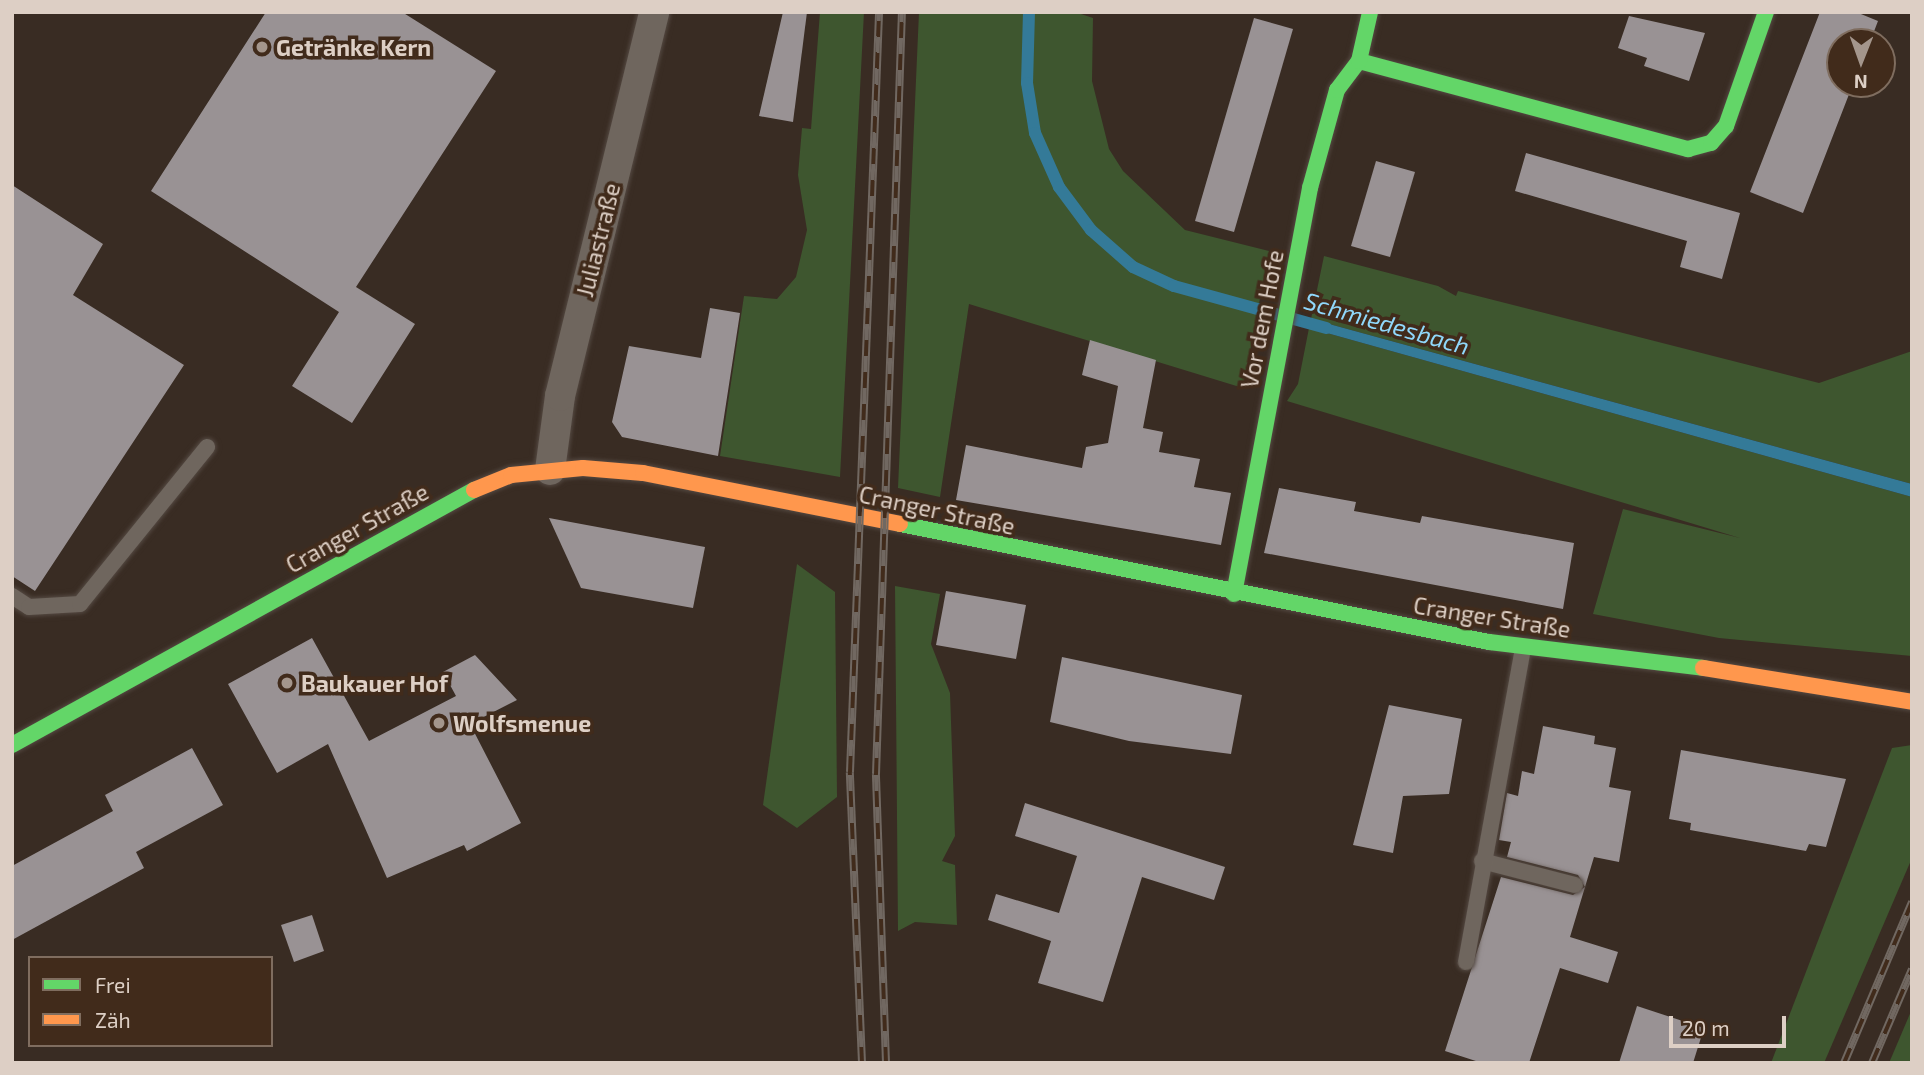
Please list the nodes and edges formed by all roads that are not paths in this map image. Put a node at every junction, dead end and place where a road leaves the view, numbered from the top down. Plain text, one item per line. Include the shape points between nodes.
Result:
1 (654, 12) edge
2 (1370, 12) edge
3 (1766, 12) edge
4 (1359, 61) junction
5 (207, 447) dead end
6 (550, 470) junction
7 (1234, 594) junction
8 (12, 596) edge
9 (1523, 647) junction
10 (1912, 702) edge
11 (12, 745) edge
12 (1482, 861) junction
13 (1575, 885) dead end
14 (1466, 962) dead end

1 - 6 street, Juliastraße via 560,396
2 - 4 street, Vor dem Hofe
3 - 4 street via 1726,126 1712,143 1688,149
4 - 7 street, Vor dem Hofe via 1337,90 1292,278
5 - 8 lane via 80,604 29,607
6 - 7 street, Cranger Straße via 643,472
6 - 11 street, Cranger Straße via 511,475 463,495
7 - 9 street, Cranger Straße
9 - 10 street, Cranger Straße via 1765,675
9 - 12 lane
12 - 13 lane
12 - 14 lane

